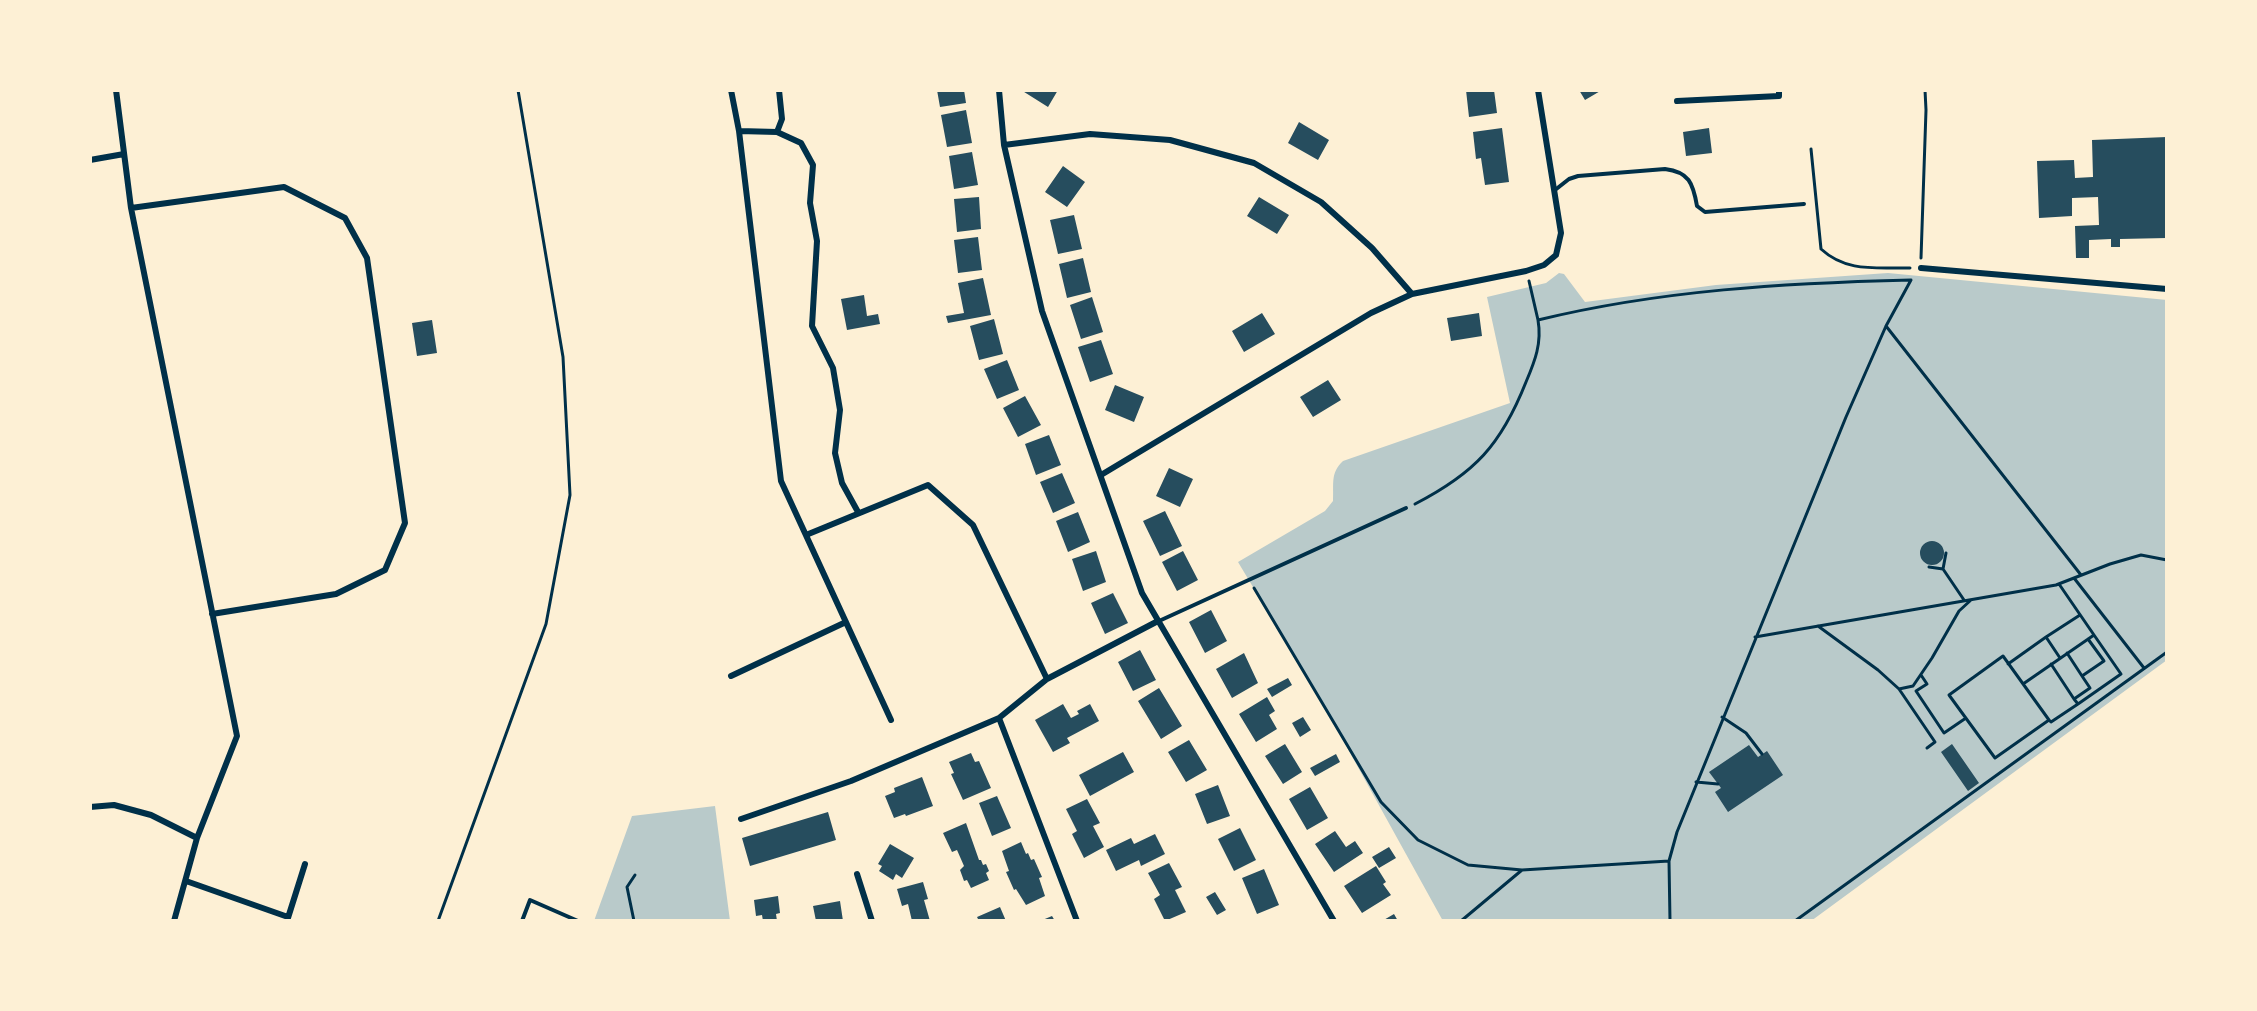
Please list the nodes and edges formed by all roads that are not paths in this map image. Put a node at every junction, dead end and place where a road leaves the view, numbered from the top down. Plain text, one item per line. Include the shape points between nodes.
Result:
1 (116, 90) edge
2 (731, 90) edge
3 (779, 90) edge
4 (999, 90) edge
5 (1538, 90) edge
6 (1779, 90) edge
7 (1677, 101) dead end
8 (739, 131) junction
9 (777, 132) junction
10 (1004, 145) junction
11 (124, 154) junction
12 (90, 160) edge
13 (1554, 191) junction
14 (1804, 204) dead end
15 (131, 208) junction
16 (1921, 268) road end
17 (2167, 289) edge
18 (1412, 294) junction
19 (1101, 475) junction
20 (1406, 508) road end
21 (858, 512) junction
22 (806, 535) junction
23 (212, 614) junction
24 (1158, 621) junction
25 (846, 622) junction
26 (731, 676) dead end
27 (1047, 679) junction
28 (999, 717) junction
29 (891, 720) dead end
30 (90, 807) edge
31 (741, 819) dead end
32 (197, 838) junction
33 (305, 864) dead end
34 (857, 874) dead end
35 (186, 881) junction
36 (288, 919) edge
37 (174, 921) edge
38 (522, 921) edge
39 (578, 921) edge
40 (872, 921) edge
41 (1077, 921) edge
42 (1334, 921) edge

1 - 11 street
2 - 8 street
3 - 9 street via 782,119
4 - 10 street
5 - 13 street
6 - 7 street via 1779,96
8 - 9 street
8 - 22 street via 781,481
9 - 21 street via 801,143 813,165 810,203 817,241 813,326 833,368 840,410 835,453 842,483
10 - 18 street via 1090,134 1170,140 1254,163 1321,202 1372,248
10 - 19 street via 1042,311
11 - 12 street
11 - 15 street
13 - 14 lane via 1578,176 1665,169 1687,176 1694,188 1696,206 1705,212
13 - 18 street via 1562,233 1556,255 1544,265
15 - 23 street
15 - 23 street via 284,187 345,218 367,258 405,523 385,570 336,594
16 - 17 street
18 - 19 street via 1352,324
19 - 24 street via 1142,592
20 - 24 lane
21 - 22 street
21 - 27 street via 928,485 973,525
22 - 25 street
23 - 32 street via 237,736
24 - 27 street
24 - 42 street
25 - 26 street
25 - 29 street
27 - 28 street
28 - 31 street via 851,781
28 - 41 street
30 - 32 street via 114,804 151,814
32 - 35 street
33 - 36 street
34 - 40 street
35 - 36 street
35 - 37 street
38 - 39 lane via 530,900

